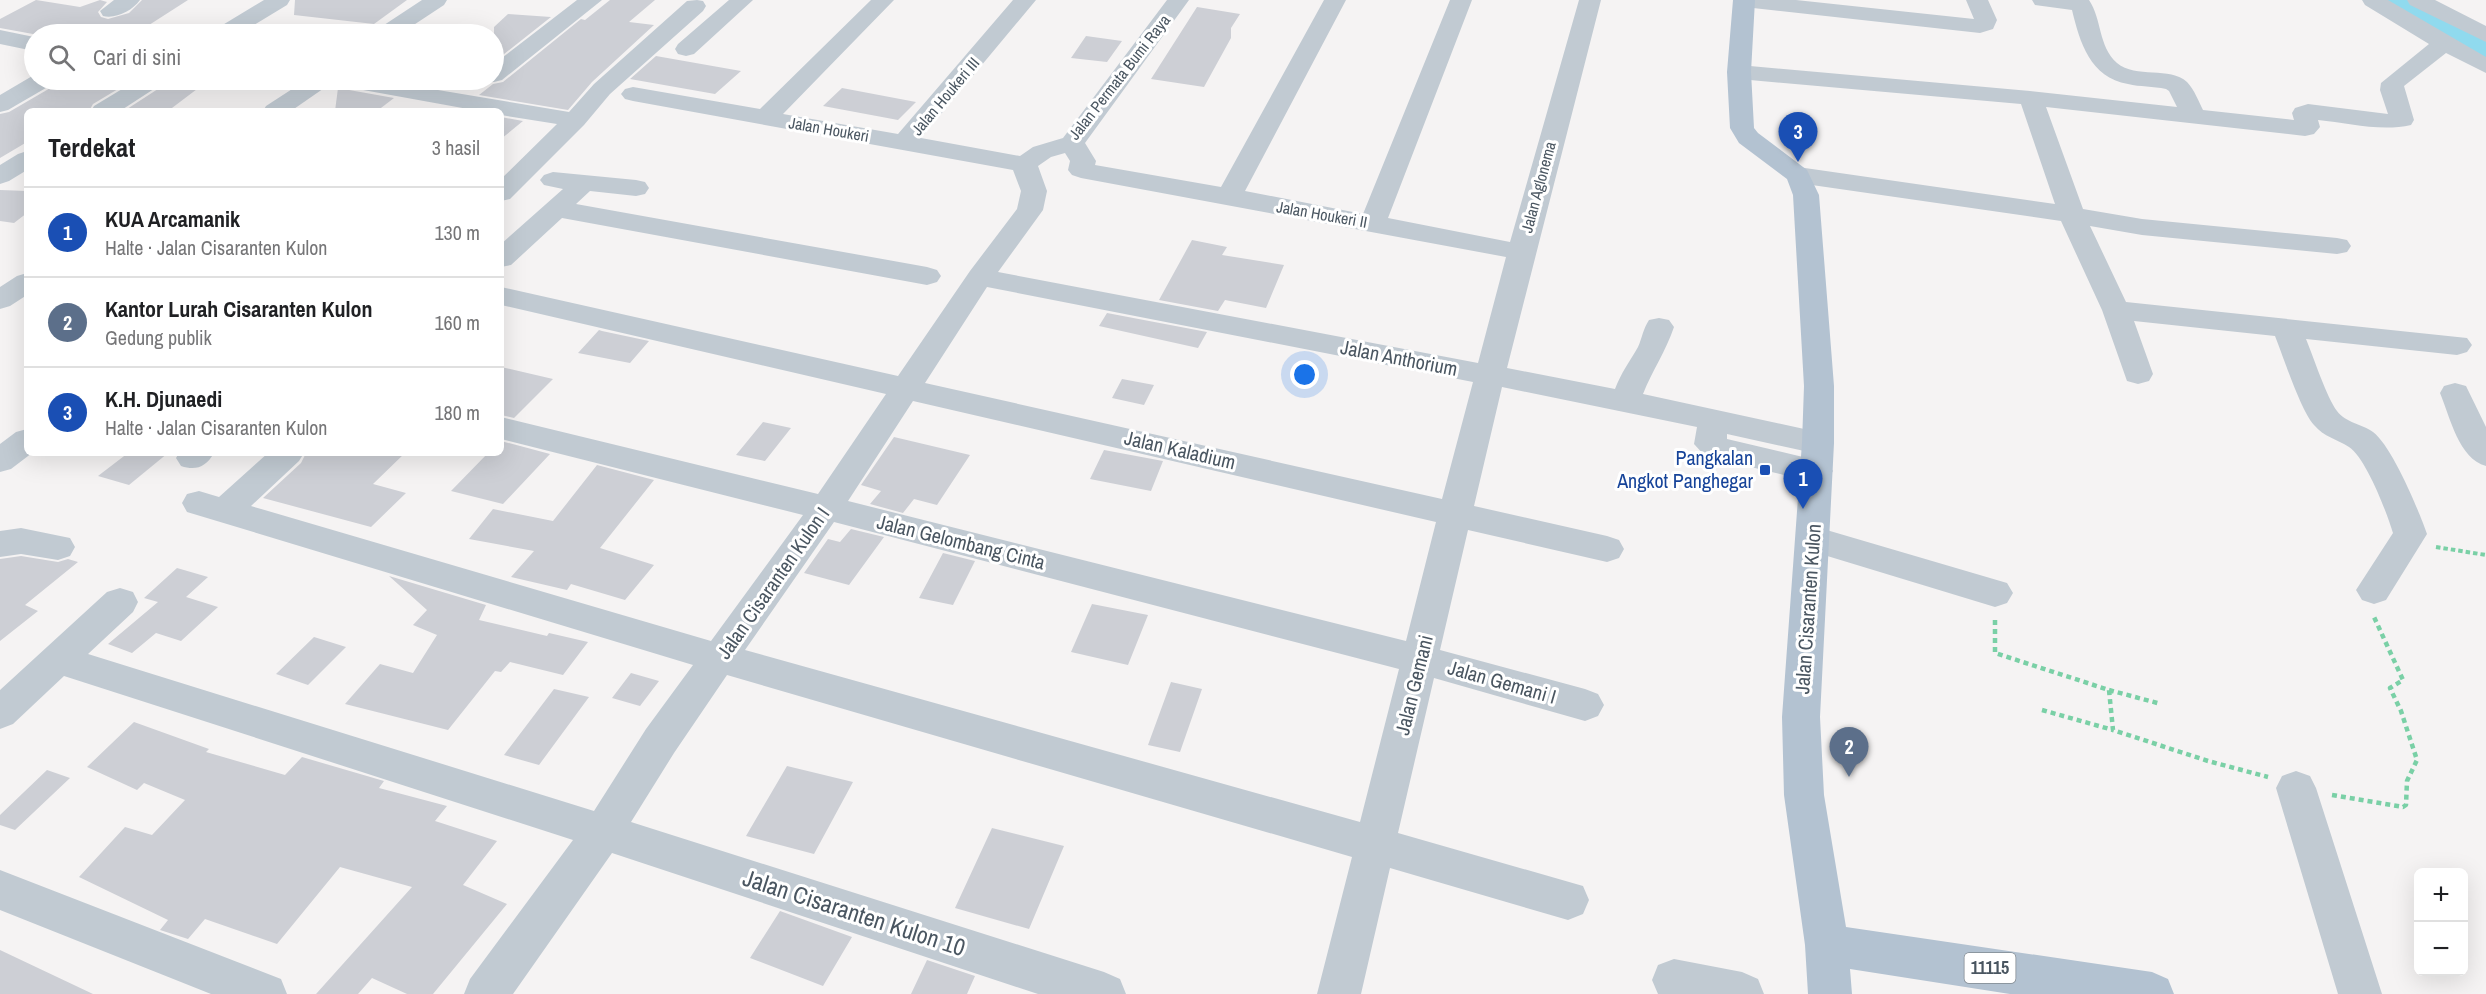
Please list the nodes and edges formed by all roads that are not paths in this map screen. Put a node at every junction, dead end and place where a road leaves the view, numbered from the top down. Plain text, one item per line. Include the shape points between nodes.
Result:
1 (279, 0) edge
2 (436, 0) edge
3 (591, 0) edge
4 (742, 0) edge
5 (883, 0) edge
6 (1025, 0) edge
7 (1178, 0) edge
8 (1335, 0) edge
9 (1461, 0) edge
10 (1590, 0) edge
11 (1977, 0) edge
12 (2043, 0) edge
13 (2373, 0) edge
14 (2418, 0) edge
15 (1744, 1) edge
16 (2080, 2) edge
17 (695, 6) dead end
18 (240, 24) edge
19 (401, 24) edge
20 (2486, 35) edge
21 (0, 37) edge
22 (24, 42) edge
23 (2444, 43) junction
24 (686, 49) dead end
25 (2482, 61) edge
26 (504, 67) edge
27 (1739, 72) junction
28 (24, 90) edge
29 (136, 90) edge
30 (307, 90) edge
31 (384, 90) edge
32 (475, 90) edge
33 (633, 94) dead end
34 (2030, 98) junction
35 (5, 99) edge
36 (455, 106) edge
37 (108, 108) edge
38 (283, 108) edge
39 (472, 108) edge
40 (504, 112) edge
41 (2194, 116) junction
42 (765, 117) junction
43 (575, 120) junction
44 (905, 142) junction
45 (1072, 143) junction
46 (24, 161) edge
47 (1798, 175) junction
48 (0, 176) edge
49 (1052, 178) junction
50 (553, 180) dead end
51 (584, 183) junction
52 (636, 188) dead end
53 (504, 190) edge
54 (1229, 196) junction
55 (557, 209) junction
56 (2072, 216) junction
57 (1373, 223) junction
58 (2337, 246) dead end
59 (1521, 252) junction
60 (504, 256) edge
61 (927, 276) dead end
62 (980, 277) junction
63 (24, 284) edge
64 (504, 297) edge
65 (0, 300) edge
66 (2116, 310) junction
67 (1659, 327) dead end
68 (2286, 327) junction
69 (2457, 345) dead end
70 (2138, 374) dead end
71 (1489, 376) junction
72 (905, 387) junction
73 (2455, 393) dead end
74 (1625, 401) junction
75 (504, 429) edge
76 (24, 442) edge
77 (2486, 454) edge
78 (284, 456) edge
79 (1817, 457) junction
80 (0, 461) edge
81 (826, 508) junction
82 (1456, 513) junction
83 (1813, 539) junction
84 (0, 544) edge
85 (58, 547) dead end
86 (1607, 549) dead end
87 (1995, 593) road end
88 (2372, 600) road end
89 (120, 602) dead end
90 (719, 658) junction
91 (57, 659) junction
92 (1420, 659) junction
93 (1585, 705) dead end
94 (0, 713) edge
95 (2296, 788) road end
96 (603, 832) junction
97 (1375, 844) junction
98 (0, 890) edge
99 (1568, 900) dead end
100 (1827, 945) junction
101 (1674, 980) dead end
102 (265, 994) edge
103 (486, 994) edge
104 (1104, 994) edge
105 (1339, 994) edge
106 (1742, 994) edge
107 (1830, 994) edge
108 (2152, 994) edge
109 (2360, 994) edge

1 - 18 street
2 - 19 street
3 - 26 street
4 - 24 street
5 - 42 street
6 - 44 street, Jalan Houkeri III
7 - 45 street, Jalan Permata Bumi Raya
8 - 54 street
9 - 57 street
10 - 59 street, Jalan Aglonema
11 - 15 street via 1986,20 1980,26
12 - 16 street
13 - 23 street
14 - 20 street
15 - 27 main road
16 - 41 street via 2108,69 2127,77 2174,84
17 - 43 street via 602,89
21 - 22 street
23 - 25 street
23 - 41 street via 2393,83 2402,120 2308,111 2304,112 2308,127 2301,129
27 - 34 street
27 - 47 main road via 1742,128 1748,138
28 - 35 street
29 - 37 street
30 - 38 street
31 - 36 street
32 - 36 street
33 - 42 street, Jalan Houkeri
34 - 41 street
34 - 56 street
36 - 39 street
40 - 43 street
42 - 44 street, Jalan Houkeri
43 - 53 street
44 - 49 street, Jalan Houkeri
45 - 49 street via 1083,161
45 - 49 street, Jalan Permata Bumi Raya via 1042,152
46 - 48 street
47 - 56 street
47 - 79 main road, Jalan Cisaranten Kulon via 1806,195 1817,329
49 - 54 street, Jalan Houkeri II
49 - 62 street, Jalan Cisaranten Kulon I
50 - 51 street
51 - 52 street
51 - 55 street
54 - 57 street, Jalan Houkeri II
55 - 60 street
55 - 61 street
56 - 58 street via 2192,233
56 - 66 street
57 - 59 street, Jalan Houkeri II
59 - 71 street, Jalan Aglonema
62 - 71 street, Jalan Anthorium
62 - 72 street, Jalan Cisaranten Kulon I
63 - 65 street
64 - 72 street, Jalan Kaladium
66 - 68 street
66 - 70 street
67 - 74 street
68 - 69 street
68 - 88 street via 2324,417 2370,448 2401,506 2410,534
71 - 74 street, Jalan Anthorium
71 - 82 street, Jalan Gemani
72 - 81 street, Jalan Cisaranten Kulon I
72 - 82 street, Jalan Kaladium
73 - 77 street
74 - 79 street, Jalan Anthorium via 1714,420 1710,444 1716,448
75 - 81 street, Jalan Gelombang Cinta
76 - 80 street
78 - 90 street via 213,506
79 - 83 main road, Jalan Cisaranten Kulon
81 - 90 street, Jalan Cisaranten Kulon I
81 - 92 street, Jalan Gelombang Cinta
82 - 86 street, Jalan Kaladium
82 - 92 street, Jalan Gemani
83 - 87 street
83 - 100 main road, Jalan Cisaranten Kulon via 1801,717 1803,795
84 - 85 street via 21,541
89 - 91 street
90 - 96 street, Jalan Cisaranten Kulon I via 660,741
90 - 97 street
91 - 94 street
91 - 96 street, Jalan Cisaranten Kulon 10
92 - 93 street, Jalan Gemani I
92 - 97 street, Jalan Gemani
95 - 109 street
96 - 103 street, Jalan Cisaranten Kulon I
96 - 104 street, Jalan Cisaranten Kulon 10
97 - 99 street
97 - 105 street, Jalan Gemani
98 - 102 street
100 - 107 main road, Jalan Cisaranten Kulon
100 - 108 main road, 11115
101 - 106 street

